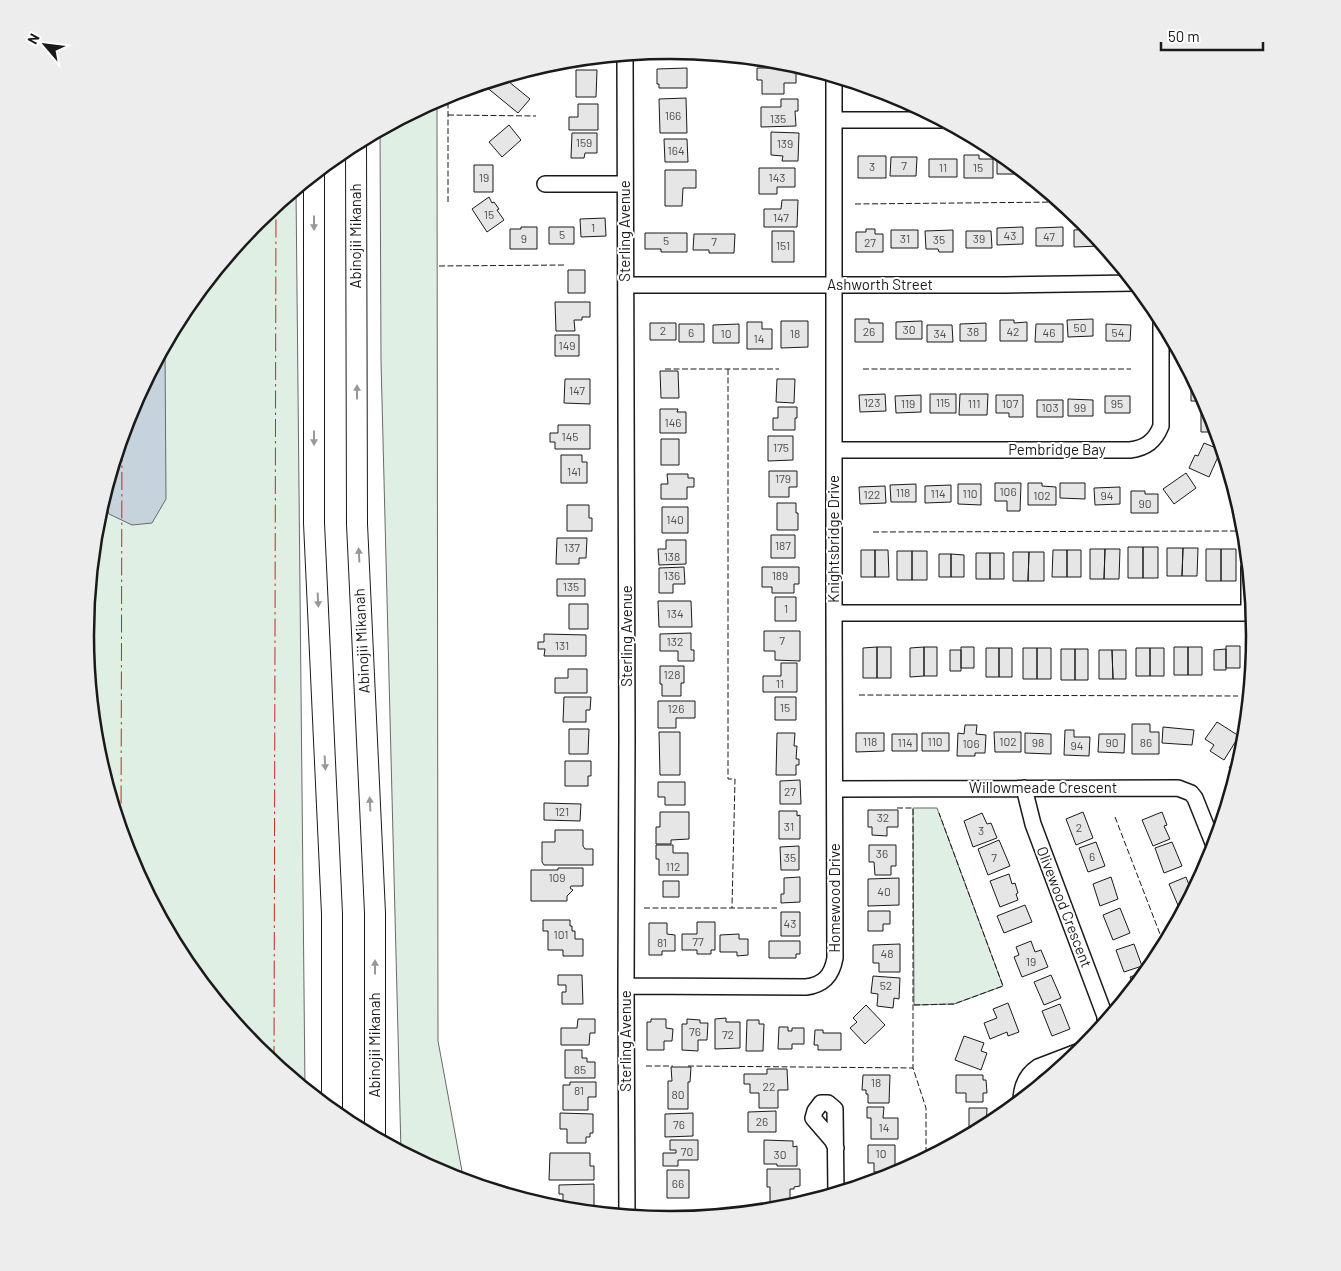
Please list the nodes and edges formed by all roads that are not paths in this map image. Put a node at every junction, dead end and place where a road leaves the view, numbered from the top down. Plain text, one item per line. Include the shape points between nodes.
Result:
1 (625, 61) edge
2 (834, 82) edge
3 (834, 120) junction
4 (930, 120) edge
5 (356, 152) edge
6 (314, 182) edge
7 (544, 184) dead end
8 (625, 184) junction
9 (1127, 283) edge
10 (626, 285) junction
11 (834, 285) junction
12 (1161, 333) edge
13 (834, 450) junction
14 (834, 613) junction
15 (1246, 613) edge
16 (1024, 788) junction
17 (834, 789) junction
18 (1211, 837) edge
19 (626, 986) junction
20 (1105, 1015) edge
21 (1063, 1057) edge
22 (1022, 1093) edge
23 (332, 1102) edge
24 (375, 1131) edge
25 (836, 1148) dead end
26 (836, 1188) edge
27 (626, 1210) edge

1 - 8 street, Sterling Avenue
2 - 3 street, Knightsbridge Drive
3 - 4 street
3 - 11 street, Knightsbridge Drive
24 -> 5 main road, Abinojii Mikanah via 375,913 357,524
6 -> 23 main road via 314,523 332,914
7 - 8 street
8 - 10 street, Sterling Avenue
9 - 11 street, Ashworth Street
10 - 11 street, Ashworth Street
10 - 19 street, Sterling Avenue
11 - 13 street, Knightsbridge Drive
12 - 13 street, Pembridge Bay via 1161,426 1156,436 1143,447 1130,450
13 - 14 street, Knightsbridge Drive
14 - 15 street, Knightsbridge Drive
14 - 17 street, Homewood Drive
16 - 17 street, Willowmeade Crescent
16 - 18 street, Willowmeade Crescent via 1184,790 1195,798
16 - 20 street, Olivewood Crescent via 1033,824
17 - 19 street, Homewood Drive via 835,958 834,967 825,980 806,987
19 - 27 street, Sterling Avenue
21 - 22 street via 1032,1071
25 - 26 street

